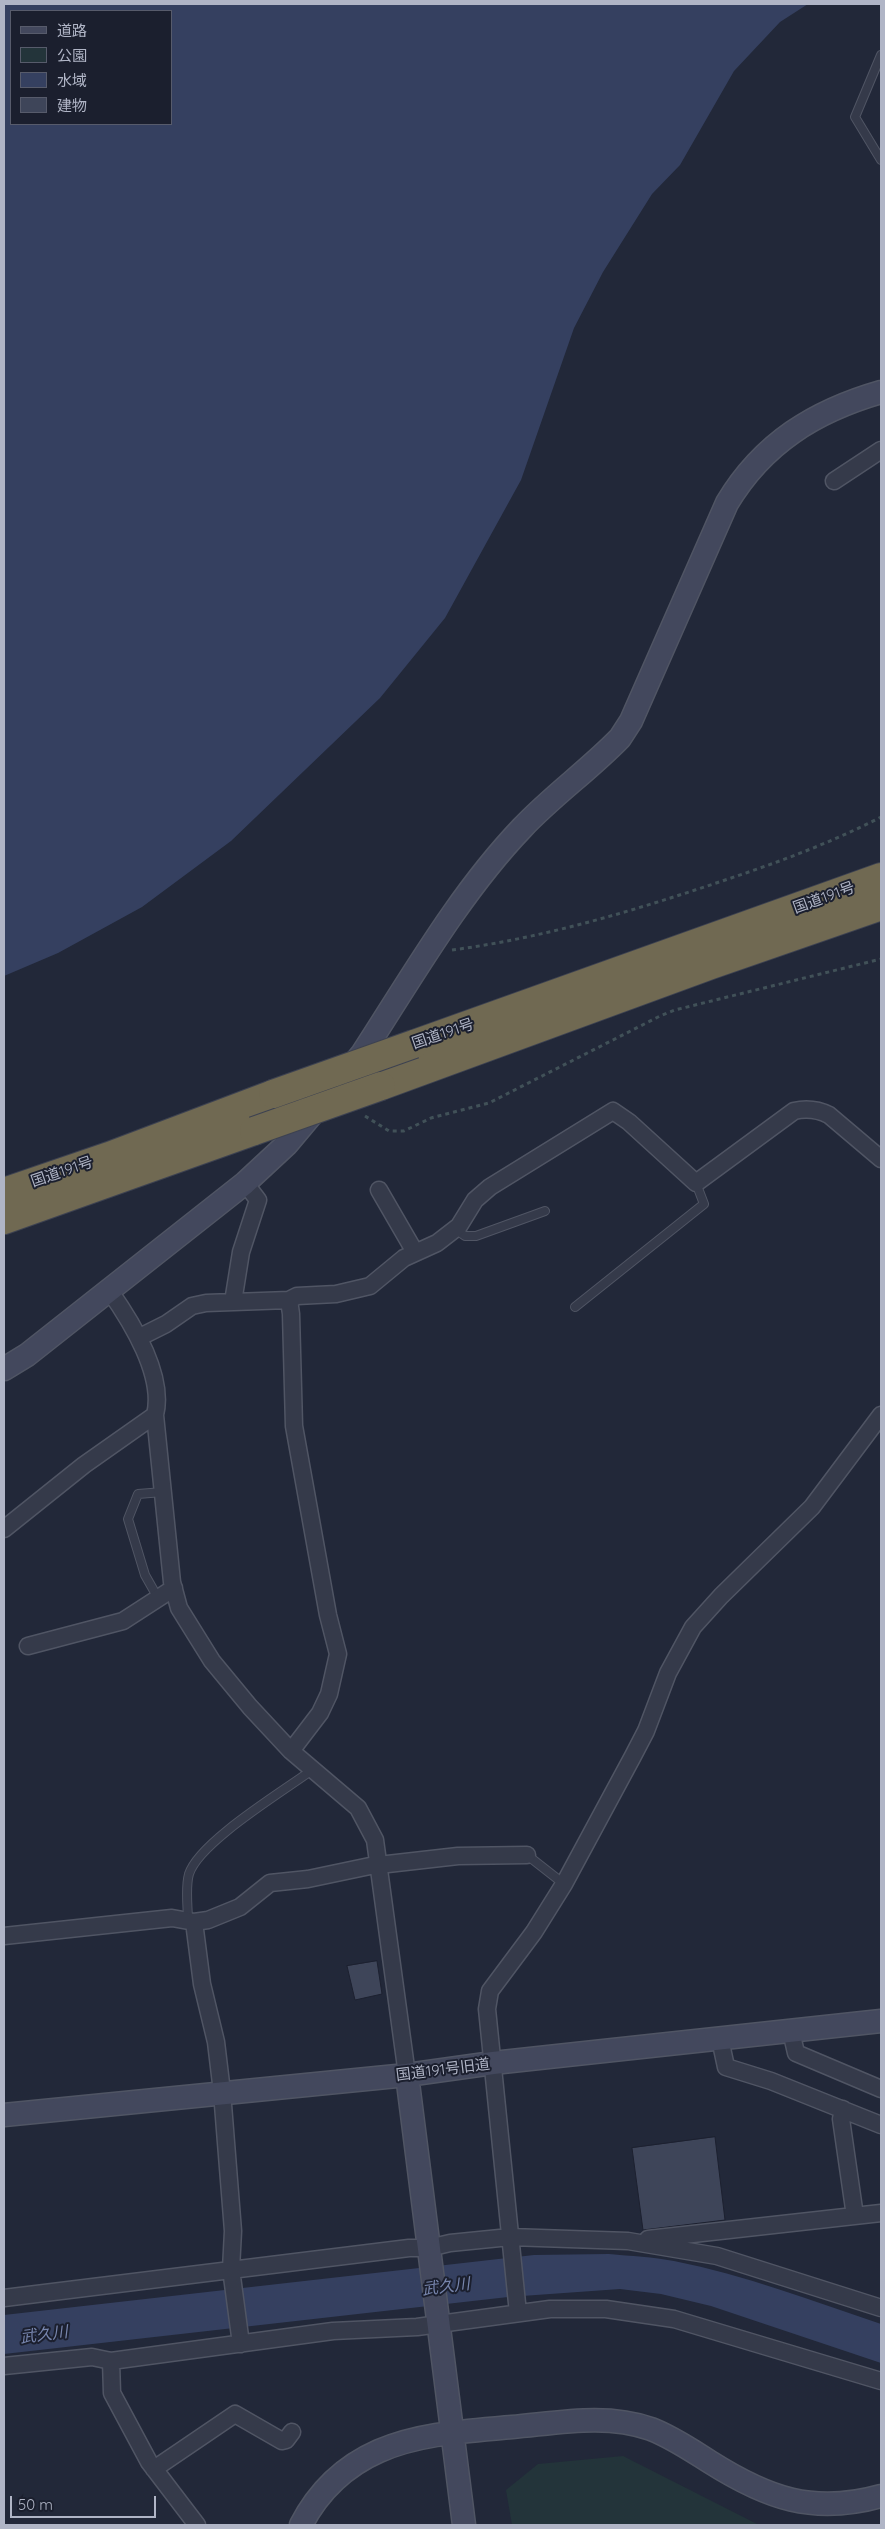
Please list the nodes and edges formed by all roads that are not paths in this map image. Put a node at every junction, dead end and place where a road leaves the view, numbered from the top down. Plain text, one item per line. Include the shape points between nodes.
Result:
1 (881, 54) edge
2 (881, 160) edge
3 (881, 392) edge
4 (879, 445) edge
5 (834, 481) dead end
6 (881, 858) edge
7 (881, 877) edge
8 (881, 906) edge
9 (699, 942) junction
10 (881, 1160) edge
11 (245, 1183) junction
12 (696, 1183) junction
13 (379, 1190) dead end
14 (4, 1192) edge
15 (545, 1211) dead end
16 (4, 1220) edge
17 (455, 1229) junction
18 (413, 1253) junction
19 (109, 1290) junction
20 (289, 1300) junction
21 (233, 1302) junction
22 (575, 1307) dead end
23 (140, 1337) junction
24 (4, 1369) edge
25 (156, 1416) junction
26 (881, 1416) edge
27 (163, 1492) junction
28 (4, 1529) edge
29 (174, 1588) junction
30 (159, 1599) junction
31 (28, 1646) dead end
32 (291, 1751) junction
33 (312, 1770) junction
34 (527, 1855) joint
35 (379, 1866) junction
36 (564, 1884) junction
37 (191, 1921) junction
38 (4, 1936) edge
39 (881, 2021) edge
40 (791, 2031) junction
41 (720, 2039) junction
42 (493, 2063) junction
43 (406, 2075) junction
44 (881, 2089) edge
45 (222, 2092) junction
46 (843, 2109) junction
47 (4, 2116) edge
48 (881, 2125) edge
49 (881, 2213) edge
50 (856, 2216) junction
51 (510, 2241) junction
52 (628, 2241) junction
53 (430, 2254) junction
54 (231, 2273) junction
55 (4, 2298) edge
56 (881, 2308) edge
57 (518, 2310) junction
58 (438, 2321) junction
59 (240, 2340) junction
60 (111, 2361) junction
61 (4, 2366) edge
62 (881, 2382) edge
63 (292, 2432) dead end
64 (453, 2433) junction
65 (154, 2469) junction
66 (881, 2496) edge
67 (197, 2525) edge
68 (301, 2525) edge
69 (464, 2525) edge

1 - 2 lane via 855,117
3 - 11 street via 803,424 784,436 739,483 719,520 645,691 620,738 522,827 443,929 362,1054 287,1144
4 - 5 street
6 - 9 highway
7 - 9 highway, 国道191号
8 - 16 highway, 国道191号, bridge
9 - 14 highway, 国道191号, bridge
10 - 12 street via 829,1115 805,1108 794,1112
11 - 19 street
11 - 21 street via 258,1200 241,1252
12 - 17 street via 613,1111 490,1187 475,1200
12 - 22 lane via 704,1204
13 - 18 street
15 - 17 lane via 476,1236 465,1236
17 - 18 street via 437,1243
18 - 20 street via 362,1290 304,1295
19 - 23 street
19 - 24 street via 27,1355
20 - 21 street
20 - 32 street via 294,1426 338,1654 329,1694 320,1713
21 - 23 street via 192,1306
23 - 25 street via 153,1379 158,1406
25 - 27 street
25 - 28 street via 84,1465
26 - 36 street via 812,1507 693,1627 668,1673 634,1756
27 - 29 street
27 - 30 lane via 138,1494 128,1519 145,1575
29 - 30 street
29 - 32 street via 179,1608 212,1660
30 - 31 street via 123,1621
32 - 33 street
33 - 35 street via 358,1808 375,1840
33 - 37 lane via 222,1835 194,1862 188,1876
34 - 35 street via 458,1856
34 - 36 lane
35 - 37 street via 270,1883 240,1907 208,1920
35 - 43 street
36 - 42 street via 534,1932 490,1991 487,2009
37 - 38 street via 172,1918
37 - 45 street via 216,2042
39 - 40 street, 国道191号旧道
40 - 41 street, 国道191号旧道
40 - 44 street via 796,2053
41 - 42 street, 国道191号旧道
41 - 46 street via 726,2067
42 - 43 street, 国道191号旧道
42 - 51 street
43 - 45 street, 国道191号旧道
43 - 53 street
45 - 47 street, 国道191号旧道
45 - 54 street via 233,2231
46 - 48 street
46 - 50 street via 840,2119
49 - 50 street
50 - 52 street
51 - 52 street
51 - 53 street via 450,2243
51 - 57 street
52 - 56 street via 717,2256
53 - 54 street via 409,2248
53 - 58 street
54 - 55 street
54 - 59 street
57 - 58 street
57 - 62 street via 606,2309 665,2317
58 - 59 street
58 - 64 street
59 - 60 street
60 - 61 street via 92,2356
60 - 65 street via 112,2394
63 - 65 street via 282,2441 234,2414
64 - 66 street via 591,2420 620,2421 650,2429 679,2442 741,2481 778,2498 811,2504
64 - 68 street via 379,2451 361,2461 316,2499
64 - 69 street
65 - 67 street

